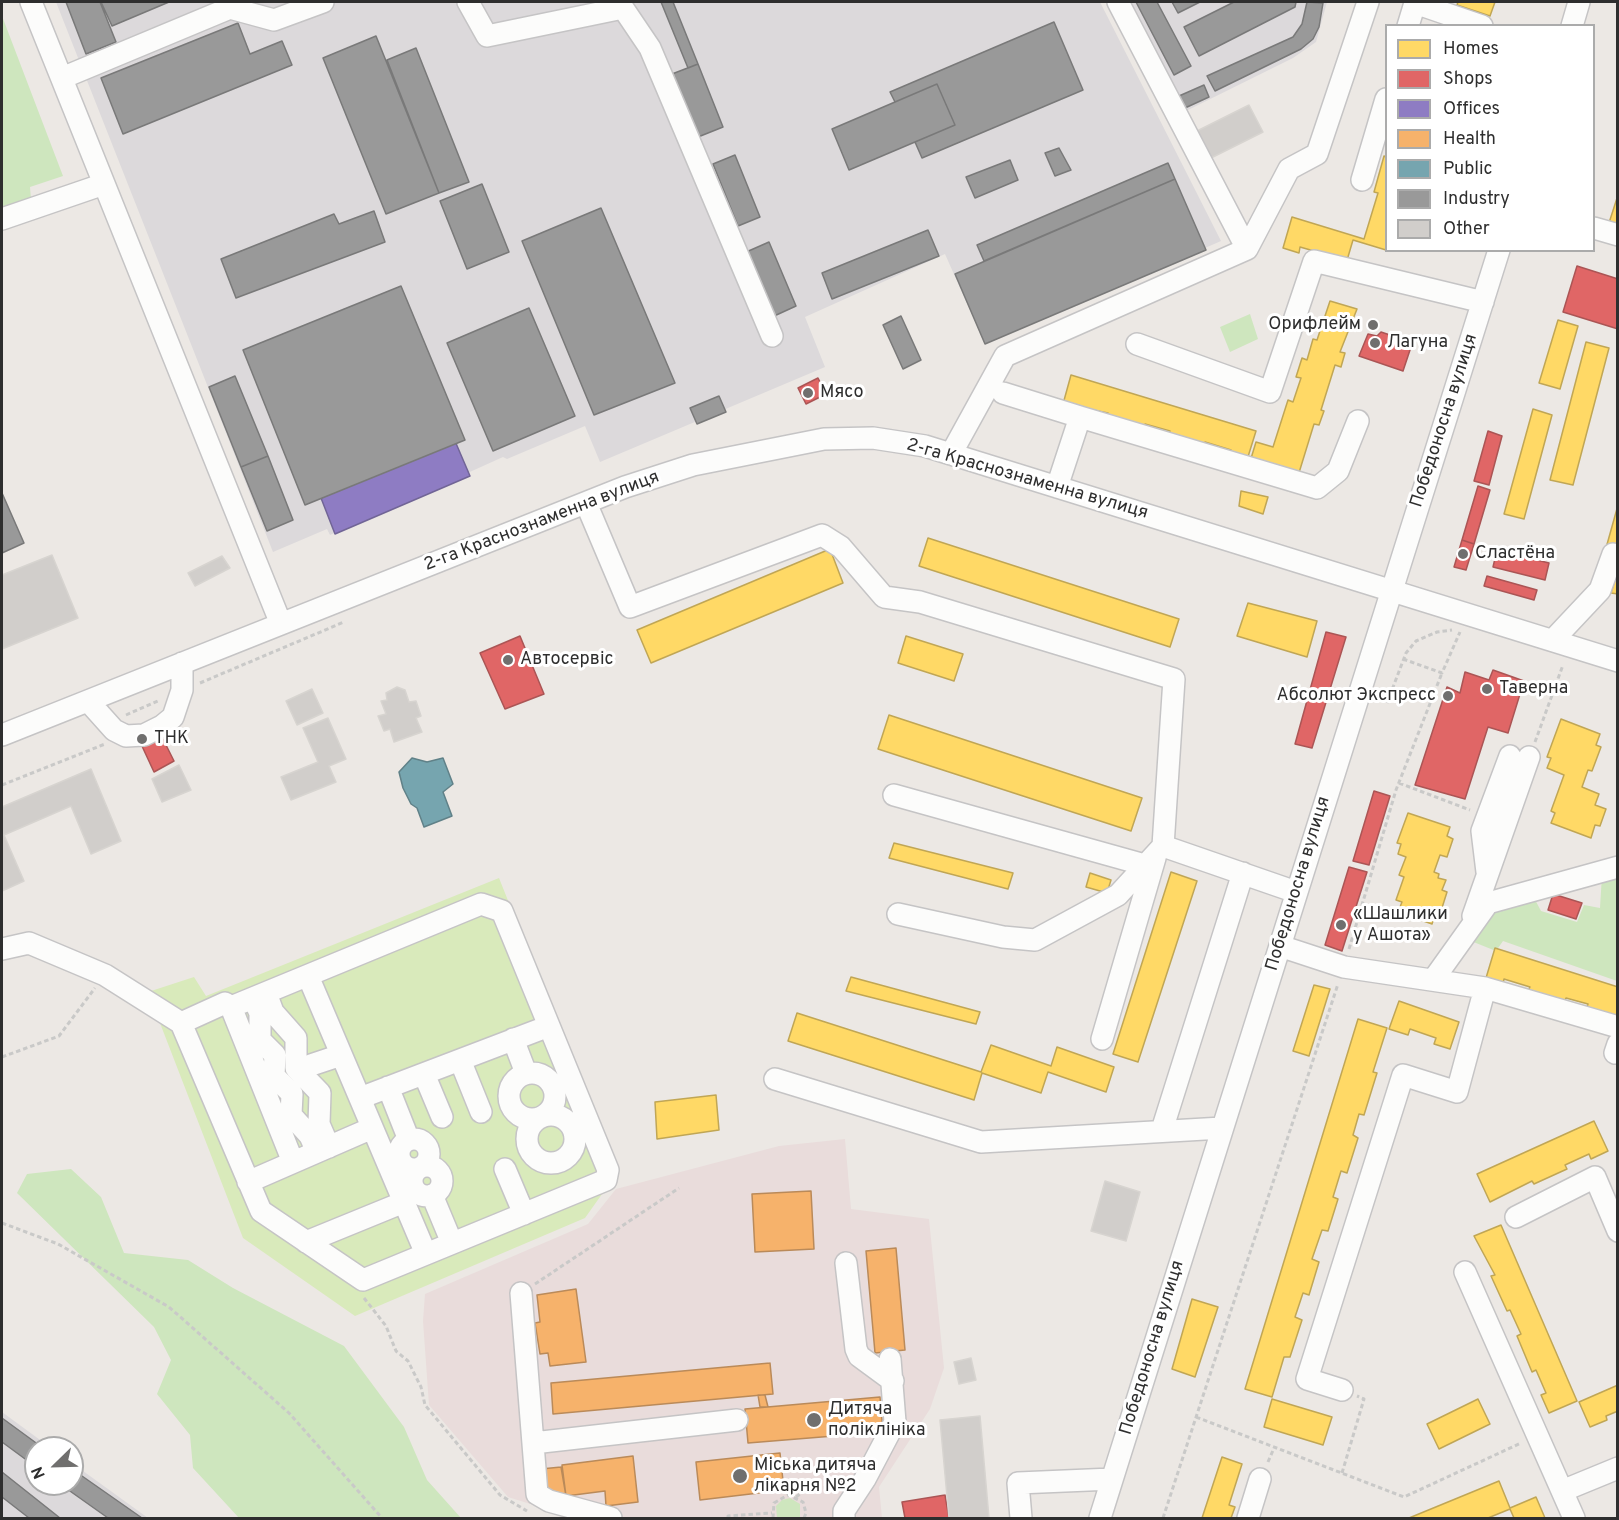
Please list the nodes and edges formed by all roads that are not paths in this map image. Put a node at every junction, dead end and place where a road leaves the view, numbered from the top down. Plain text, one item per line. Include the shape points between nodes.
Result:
1 (31, 2) edge
2 (322, 2) edge
3 (468, 2) edge
4 (1118, 2) edge
5 (1368, 2) edge
6 (1412, 2) edge
7 (1579, 2) edge
8 (1408, 24) edge
9 (1476, 24) edge
10 (1573, 24) edge
11 (62, 78) junction
12 (1385, 102) edge
13 (1362, 180) dead end
14 (104, 184) junction
15 (2, 219) edge
16 (1595, 229) edge
17 (1617, 235) edge
18 (1247, 249) junction
19 (1498, 252) edge
20 (1483, 302) junction
21 (772, 336) dead end
22 (1137, 344) dead end
23 (1003, 393) dead end
24 (1080, 417) junction
25 (1358, 421) dead end
26 (951, 454) junction
27 (1057, 487) junction
28 (586, 503) junction
29 (1613, 554) dead end
30 (1391, 589) junction
31 (281, 624) junction
32 (1553, 640) junction
33 (1617, 661) edge
34 (182, 663) junction
35 (88, 701) junction
36 (2, 735) edge
37 (894, 795) dead end
38 (1155, 855) junction
39 (1617, 867) edge
40 (1243, 873) junction
41 (1488, 875) junction
42 (1296, 892) junction
43 (898, 914) dead end
44 (1468, 931) junction
45 (1280, 946) junction
46 (2, 949) edge
47 (308, 975) junction
48 (1433, 980) junction
49 (1485, 988) junction
50 (259, 996) junction
51 (231, 1007) junction
52 (181, 1023) junction
53 (549, 1026) junction
54 (1617, 1027) edge
55 (513, 1039) junction
56 (1102, 1039) dead end
57 (341, 1054) junction
58 (460, 1060) junction
59 (311, 1065) dead end
60 (526, 1073) junction
61 (424, 1074) junction
62 (776, 1079) dead end
63 (388, 1088) junction
64 (360, 1098) junction
65 (481, 1112) dead end
66 (442, 1117) dead end
67 (539, 1118) junction
68 (372, 1128) junction
69 (1222, 1128) junction
70 (1162, 1130) junction
71 (323, 1149) junction
72 (293, 1162) junction
73 (557, 1162) junction
74 (505, 1169) dead end
75 (249, 1182) junction
76 (570, 1195) junction
77 (404, 1202) junction
78 (524, 1214) junction
79 (1516, 1217) dead end
80 (1617, 1231) edge
81 (306, 1242) junction
82 (452, 1243) junction
83 (426, 1254) junction
84 (846, 1263) dead end
85 (1465, 1272) dead end
86 (521, 1293) road end
87 (890, 1359) dead end
88 (893, 1381) junction
89 (1342, 1390) road end
90 (737, 1420) dead end
91 (533, 1443) junction
92 (1617, 1468) edge
93 (1112, 1479) junction
94 (1260, 1479) dead end
95 (1562, 1491) junction
96 (610, 1518) edge
97 (844, 1518) edge
98 (1021, 1518) edge
99 (1100, 1518) edge
100 (1248, 1518) edge
101 (1574, 1518) edge

1 - 11 street
2 - 11 street via 274,20 230,8
3 - 21 street via 487,36 623,8 650,48
4 - 18 street
5 - 18 street via 1317,154 1289,169
6 - 8 street
6 - 9 street
7 - 10 street
11 - 14 street
12 - 13 street
14 - 15 street
14 - 31 street
16 - 17 street
18 - 26 street via 1005,356
19 - 20 street, Победоносна вулиця
20 - 22 street via 1314,261 1270,392
20 - 30 street, Победоносна вулиця
23 - 24 street
24 - 25 street via 1317,488 1338,471
24 - 27 street
26 - 27 street, 2-га Краснознаменна вулиця
26 - 28 street, 2-га Краснознаменна вулиця via 873,438 824,439 693,465
27 - 30 street, 2-га Краснознаменна вулиця
28 - 31 street, 2-га Краснознаменна вулиця
28 - 38 street via 630,607 822,535 841,547 884,597 920,602 1174,679
29 - 32 street via 1600,590
30 - 32 street, 2-га Краснознаменна вулиця
30 - 42 street, Победоносна вулиця
31 - 34 street, 2-га Краснознаменна вулиця
32 - 33 street, 2-га Краснознаменна вулиця
34 - 35 street, 2-га Краснознаменна вулиця
34 - 35 street via 182,690 173,717 144,735 126,736 114,730
35 - 36 street, 2-га Краснознаменна вулиця
37 - 38 street
38 - 40 street
38 - 43 street via 1118,895 1035,940 1003,937
38 - 56 street
39 - 44 street via 1488,903
40 - 42 street
40 - 70 street
41 - 41 street via 1482,831 1520,757
41 - 44 street
42 - 45 street, Победоносна вулиця
44 - 48 street
45 - 48 street via 1344,967
45 - 69 street, Победоносна вулиця
46 - 52 street via 29,944 105,975
47 - 50 street
47 - 53 street via 481,904 502,911
47 - 57 street
48 - 49 street
49 - 54 street
49 - 89 street via 1457,1092 1403,1075 1307,1378
50 - 51 street
50 - 71 street via 296,1038 296,1068 320,1093
50 - 71 street via 260,1040 275,1055 274,1076 292,1094 291,1115
51 - 52 street via 225,1003
51 - 72 street
52 - 75 street
53 - 55 street
53 - 76 street via 608,1170 606,1180
55 - 58 street
55 - 60 street
57 - 59 street
57 - 64 street
58 - 61 street
58 - 65 street
60 - 67 street via 542,1074 554,1086 555,1102
60 - 67 street via 513,1082 510,1103 525,1118
61 - 63 street
61 - 66 street
62 - 70 street via 981,1142
63 - 64 street
63 - 82 street via 409,1140 422,1142 428,1149 429,1158 419,1168 429,1167 440,1175 439,1189 432,1195
64 - 68 street
67 - 73 street via 528,1129 530,1152 542,1161
67 - 73 street via 562,1118 573,1130 571,1153
68 - 71 street
68 - 77 street
69 - 70 street
69 - 93 street, Победоносна вулиця
71 - 72 street
72 - 75 street
73 - 76 street
74 - 78 street
75 - 81 street via 261,1211
76 - 78 street
77 - 81 street
77 - 83 street
78 - 82 street
79 - 80 street via 1595,1177
81 - 83 street via 363,1280
82 - 83 street
84 - 88 street via 856,1349
85 - 95 street
86 - 91 street
87 - 88 street
88 - 97 street via 895,1422 866,1479 844,1511
90 - 91 street
91 - 96 street via 537,1494
92 - 95 street
93 - 98 street via 1018,1483
93 - 99 street, Победоносна вулиця
94 - 100 street
95 - 101 street

